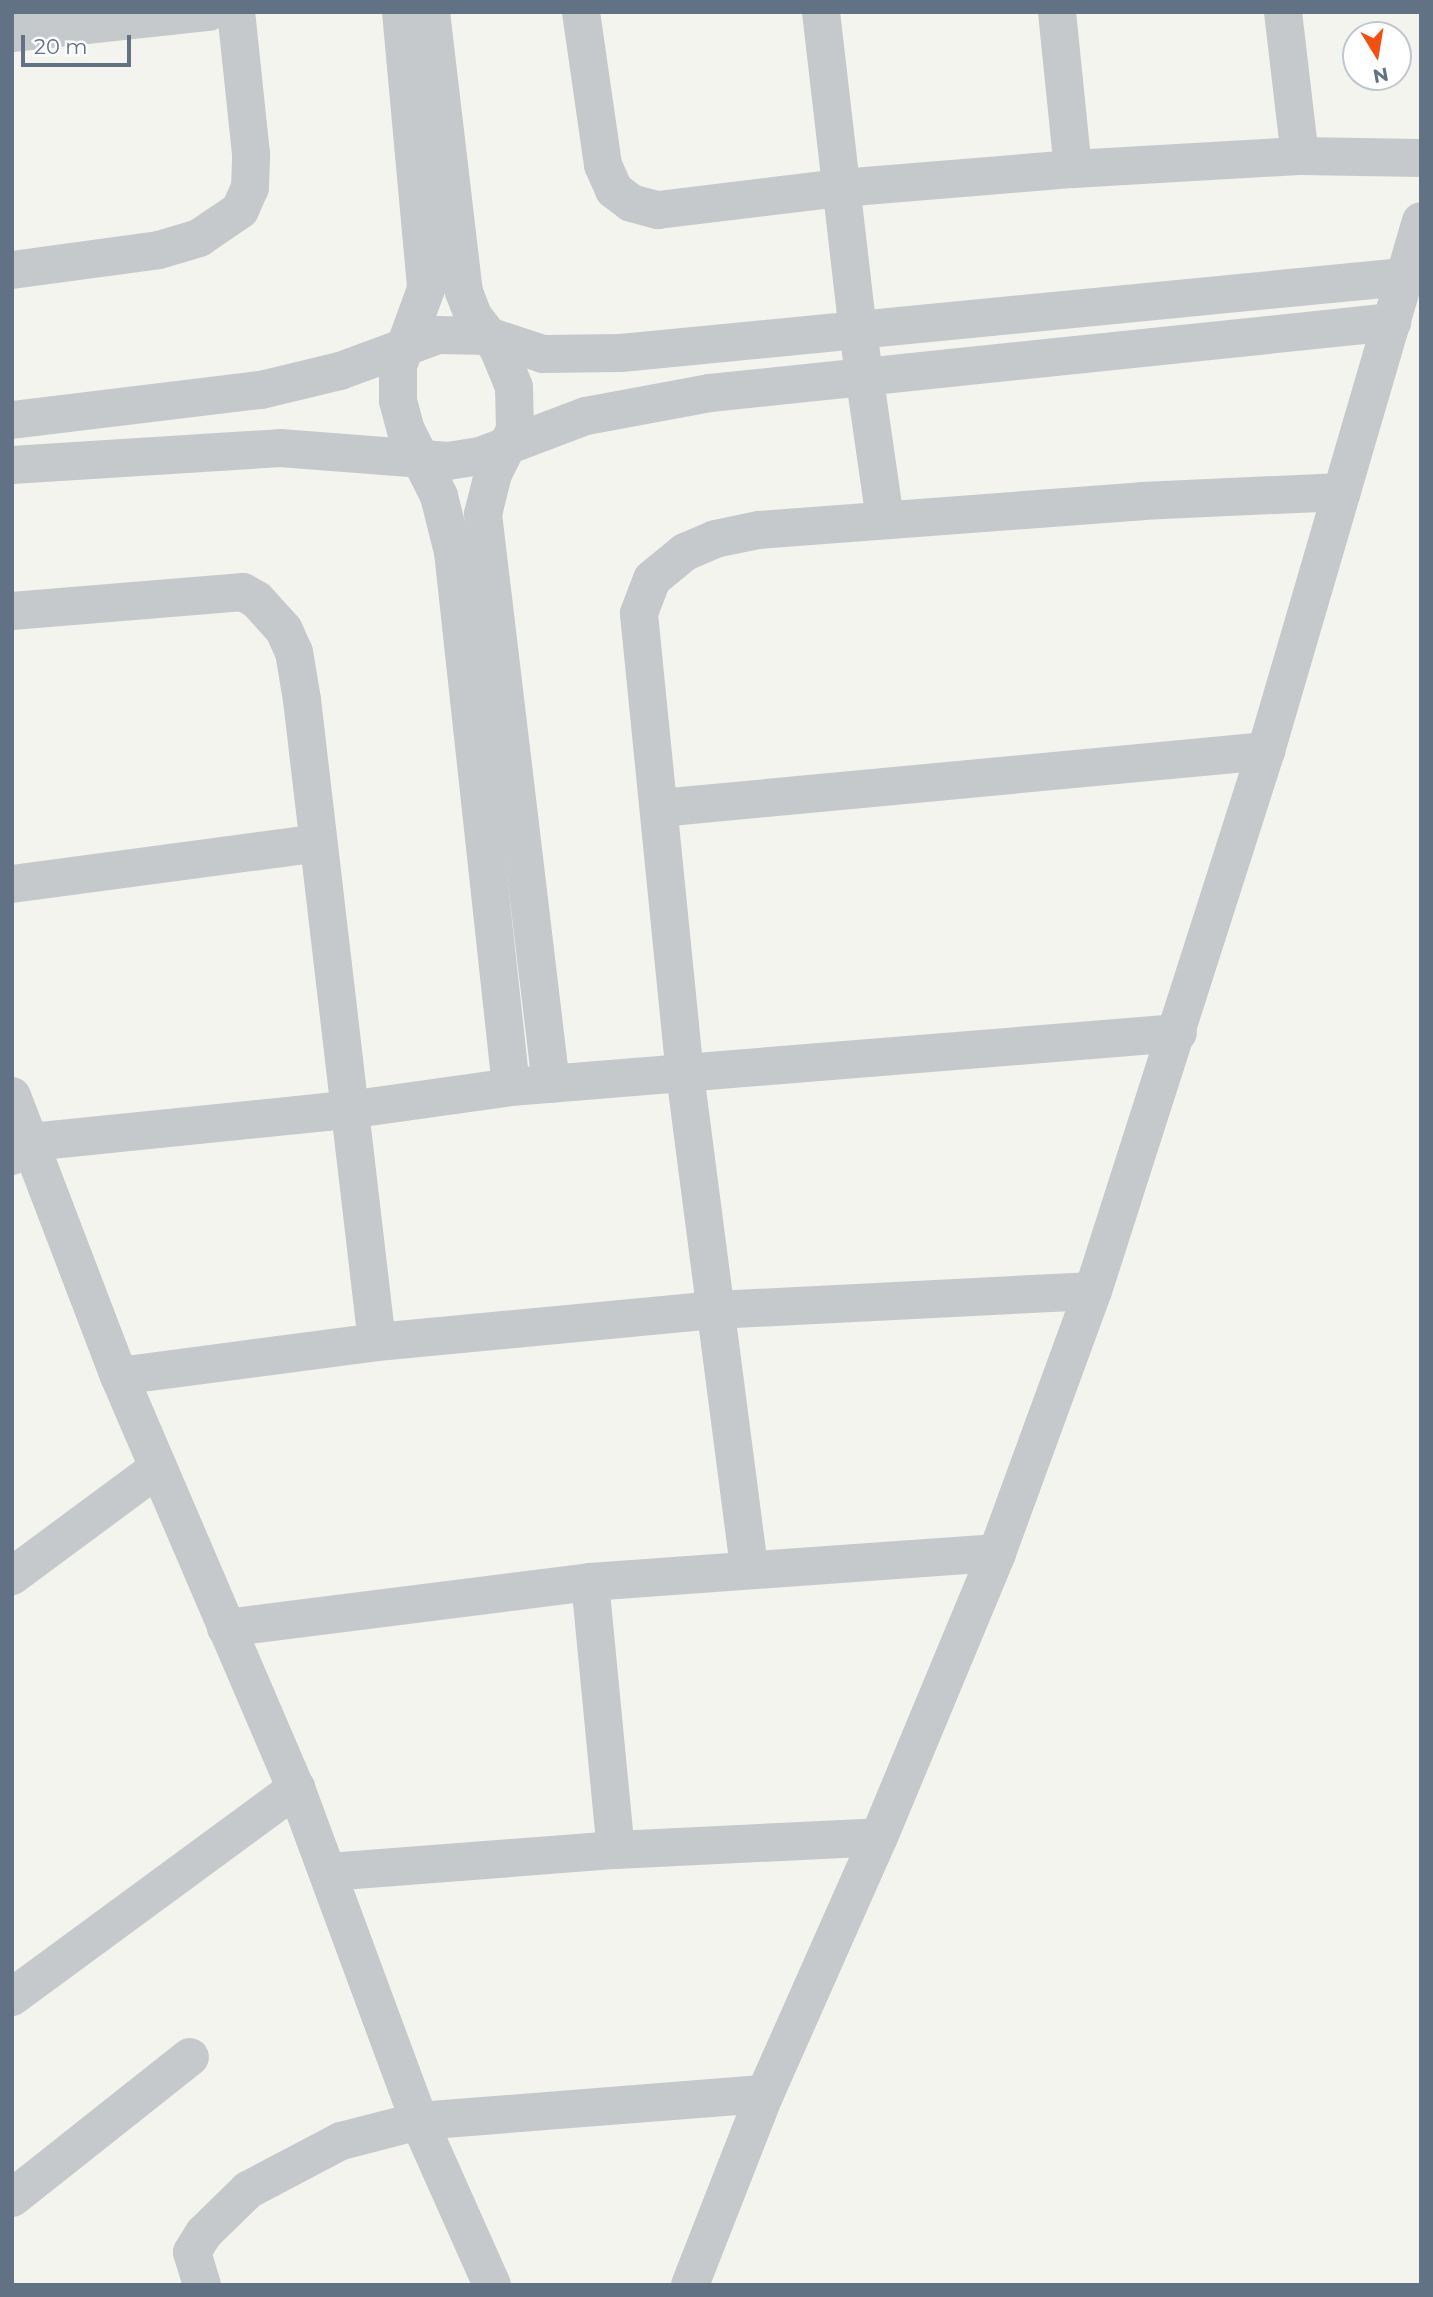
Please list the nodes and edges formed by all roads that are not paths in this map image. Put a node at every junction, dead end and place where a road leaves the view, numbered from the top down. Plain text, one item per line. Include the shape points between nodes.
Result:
1 (209, 12) edge
2 (236, 12) edge
3 (401, 12) edge
4 (430, 12) edge
5 (581, 12) edge
6 (821, 12) edge
7 (1057, 12) edge
8 (1283, 12) edge
9 (12, 33) edge
10 (1300, 156) junction
11 (1421, 158) edge
12 (1073, 169) junction
13 (841, 188) junction
14 (1421, 221) edge
15 (12, 270) edge
16 (1403, 277) junction
17 (1391, 322) junction
18 (858, 332) junction
19 (488, 336) junction
20 (406, 344) junction
21 (864, 378) junction
22 (12, 420) edge
23 (508, 446) junction
24 (422, 461) junction
25 (12, 466) edge
26 (1342, 492) junction
27 (885, 520) junction
28 (12, 611) edge
29 (1266, 751) junction
30 (660, 808) junction
31 (318, 843) junction
32 (12, 884) edge
33 (1178, 1032) junction
34 (685, 1075) junction
35 (551, 1084) junction
36 (511, 1087) junction
37 (12, 1096) edge
38 (348, 1110) junction
39 (22, 1149) edge
40 (1093, 1291) junction
41 (716, 1310) junction
42 (377, 1342) junction
43 (119, 1376) junction
44 (158, 1468) junction
45 (997, 1553) junction
46 (749, 1567) junction
47 (12, 1576) edge
48 (590, 1582) junction
49 (226, 1628) junction
50 (296, 1788) junction
51 (879, 1837) junction
52 (616, 1850) junction
53 (329, 1872) junction
54 (12, 1997) edge
55 (190, 2057) dead end
56 (765, 2094) junction
57 (419, 2122) junction
58 (12, 2198) edge
59 (202, 2285) edge
60 (492, 2285) edge
61 (690, 2285) edge

1 - 9 street
2 - 15 street via 251,154 250,188 240,210 199,238 159,250
3 - 20 street via 426,289
4 - 19 street via 457,259 473,316
5 - 13 street via 603,165 614,190 631,203 658,210
6 - 13 street
7 - 12 street
8 - 10 street
10 - 11 street
10 - 12 street
12 - 13 street
13 - 18 street
14 - 16 street
16 - 17 street
16 - 18 street
17 - 21 street
17 - 26 street
18 - 19 street via 565,355 523,349
18 - 21 street
19 - 20 street via 438,335
19 - 23 street via 499,348 514,387 514,430
20 - 22 street via 340,371 261,390
20 - 24 street via 398,366 398,401
21 - 23 street via 638,404 542,429
21 - 27 street
23 - 24 street via 480,456
23 - 35 street via 493,474 483,514
24 - 25 street via 280,448
24 - 36 street via 439,496 453,552
26 - 27 street
26 - 29 street
27 - 30 street via 759,530 715,539 685,552 652,579 639,614
28 - 31 street via 192,594 243,592 257,600 274,616 294,652
29 - 30 street
29 - 33 street
30 - 34 street
31 - 32 street
31 - 38 street
33 - 34 street
33 - 40 street
34 - 35 street
34 - 41 street
35 - 36 street
36 - 38 street
37 - 39 street
38 - 39 street
38 - 42 street
39 - 43 street
40 - 41 street
40 - 45 street
41 - 42 street
41 - 46 street
42 - 43 street
43 - 44 street
44 - 47 street
44 - 49 street
45 - 46 street
45 - 51 street
46 - 48 street
48 - 49 street
48 - 52 street
49 - 50 street
50 - 53 street
50 - 54 street
51 - 52 street
51 - 56 street
52 - 53 street
53 - 57 street
55 - 58 street
56 - 57 street
56 - 61 street
57 - 59 street via 341,2141 248,2190 204,2233 192,2252
57 - 60 street

